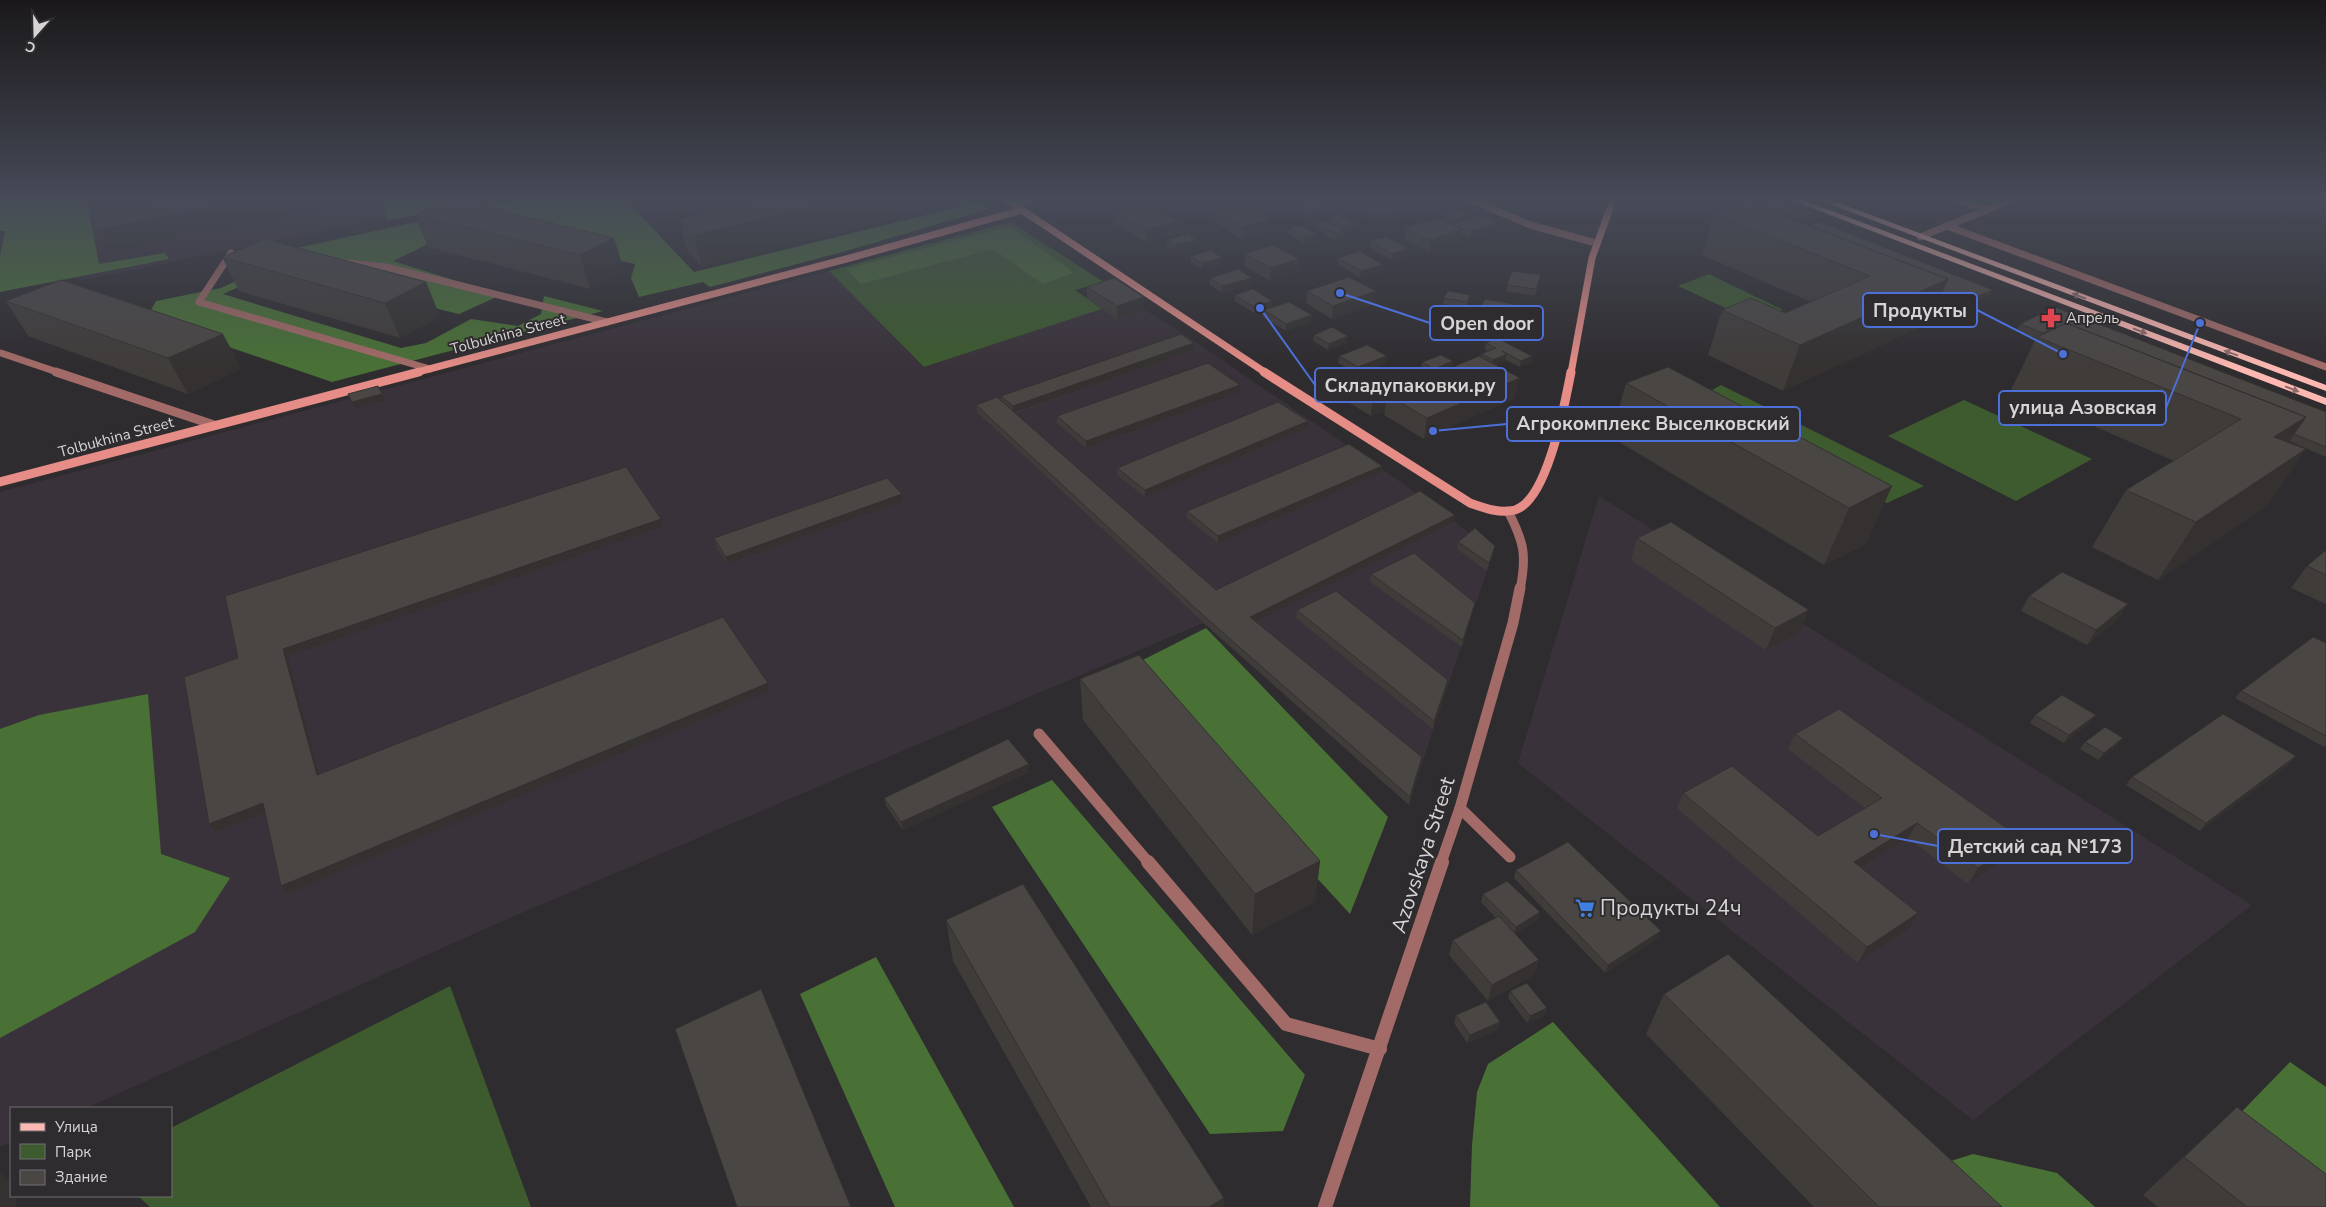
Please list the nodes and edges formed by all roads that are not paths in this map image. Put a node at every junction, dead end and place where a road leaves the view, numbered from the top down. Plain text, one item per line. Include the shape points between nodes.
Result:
1 (228, 256) edge
2 (850, 256) edge
3 (1091, 256) edge
4 (1592, 256) edge
5 (1944, 256) edge
6 (1972, 256) edge
7 (2029, 256) edge
8 (337, 262) edge
9 (607, 322) junction
10 (1, 353) edge
11 (2326, 366) edge
12 (430, 369) junction
13 (2326, 388) edge
14 (2326, 402) edge
15 (214, 425) junction
16 (0, 482) edge
17 (1508, 511) junction
18 (1039, 734) dead end
19 (1460, 808) junction
20 (1510, 857) dead end
21 (1380, 1049) junction
22 (1325, 1207) edge

1 - 12 street via 199,302
2 - 9 street, Tolbukhina Street
3 - 17 street via 1470,503
4 - 17 street via 1570,382 1549,459 1534,496 1520,508
5 -> 14 main road
13 -> 6 main road
7 - 11 street
8 - 9 street via 386,267
9 - 12 street, Tolbukhina Street
10 - 15 street
12 - 15 street, Tolbukhina Street
15 - 16 street, Tolbukhina Street
17 - 19 street, Azovskaya Street via 1521,536 1525,564 1513,623
18 - 21 street via 1286,1024
19 - 20 street
19 - 21 street, Azovskaya Street
21 - 22 street, Azovskaya Street

